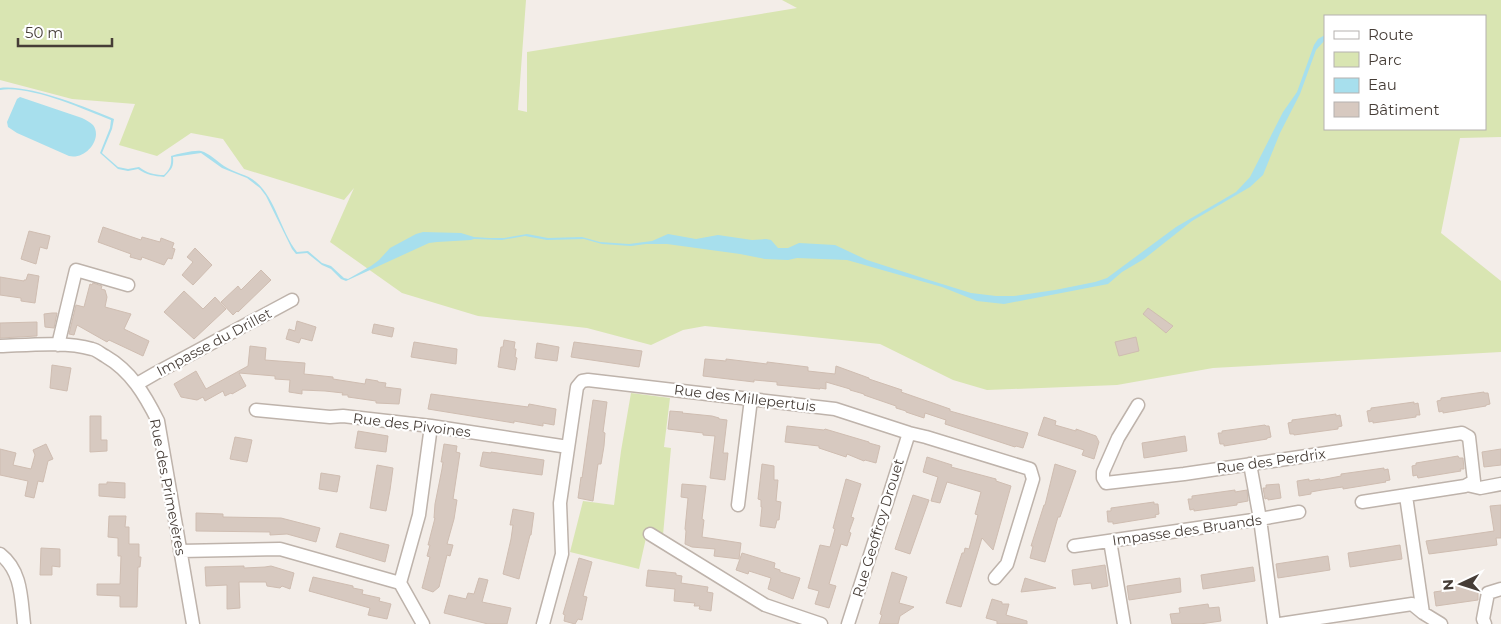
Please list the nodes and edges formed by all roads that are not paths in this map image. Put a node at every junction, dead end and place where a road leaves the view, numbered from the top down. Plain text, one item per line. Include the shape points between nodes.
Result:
1 (128, 285) dead end
2 (292, 300) dead end
3 (58, 345) junction
4 (0, 346) edge
5 (137, 384) junction
6 (751, 399) junction
7 (1138, 405) dead end
8 (256, 410) dead end
9 (431, 426) junction
10 (908, 433) junction
11 (568, 447) junction
12 (1250, 464) junction
13 (1501, 484) edge
14 (1467, 485) junction
15 (1406, 496) junction
16 (1362, 502) dead end
17 (738, 505) dead end
18 (1299, 512) dead end
19 (1260, 519) junction
20 (650, 534) dead end
21 (1110, 541) junction
22 (1074, 546) dead end
23 (180, 551) junction
24 (0, 554) edge
25 (995, 578) dead end
26 (400, 583) junction
27 (1501, 589) edge
28 (1423, 613) junction
29 (24, 624) edge
30 (194, 624) edge
31 (423, 624) edge
32 (543, 624) edge
33 (821, 624) edge
34 (848, 624) edge
35 (1124, 624) edge
36 (1274, 624) edge
37 (1280, 624) edge
38 (1441, 624) edge
39 (1485, 624) edge

1 - 3 street via 76,270
2 - 5 street, Impasse du Drillet
3 - 4 street, Rue des Primevères
3 - 5 street, Rue des Primevères via 93,349 118,364
5 - 23 street, Rue des Primevères via 158,421
6 - 10 street, Rue des Millepertuis via 835,410
6 - 11 street, Rue des Millepertuis via 634,384 582,381 577,387
6 - 17 street
7 - 12 street, Rue des Perdrix via 1103,472 1106,483
8 - 9 street, Rue des Pivoines
9 - 11 street, Rue des Pivoines
9 - 26 street via 420,515
10 - 25 street, Rue des Millepertuis via 1030,469 1033,479 1007,564
10 - 34 street, Rue Geoffroy Drouet
11 - 32 street, Rue des Millepertuis via 560,503 562,554
12 - 14 street, Rue des Perdrix via 1462,433 1470,437 1474,481
12 - 19 street
13 - 14 street via 1480,488
14 - 15 street
15 - 16 street
15 - 28 street
18 - 19 street, Impasse des Bruands
19 - 21 street, Impasse des Bruands
19 - 36 street
20 - 33 street via 764,605
21 - 22 street, Impasse des Bruands
21 - 35 street
23 - 26 street via 280,550
23 - 30 street, Rue des Primevères
24 - 29 street via 7,559 18,578
26 - 31 street
27 - 39 street via 1488,592
28 - 37 street via 1412,604
28 - 38 street

